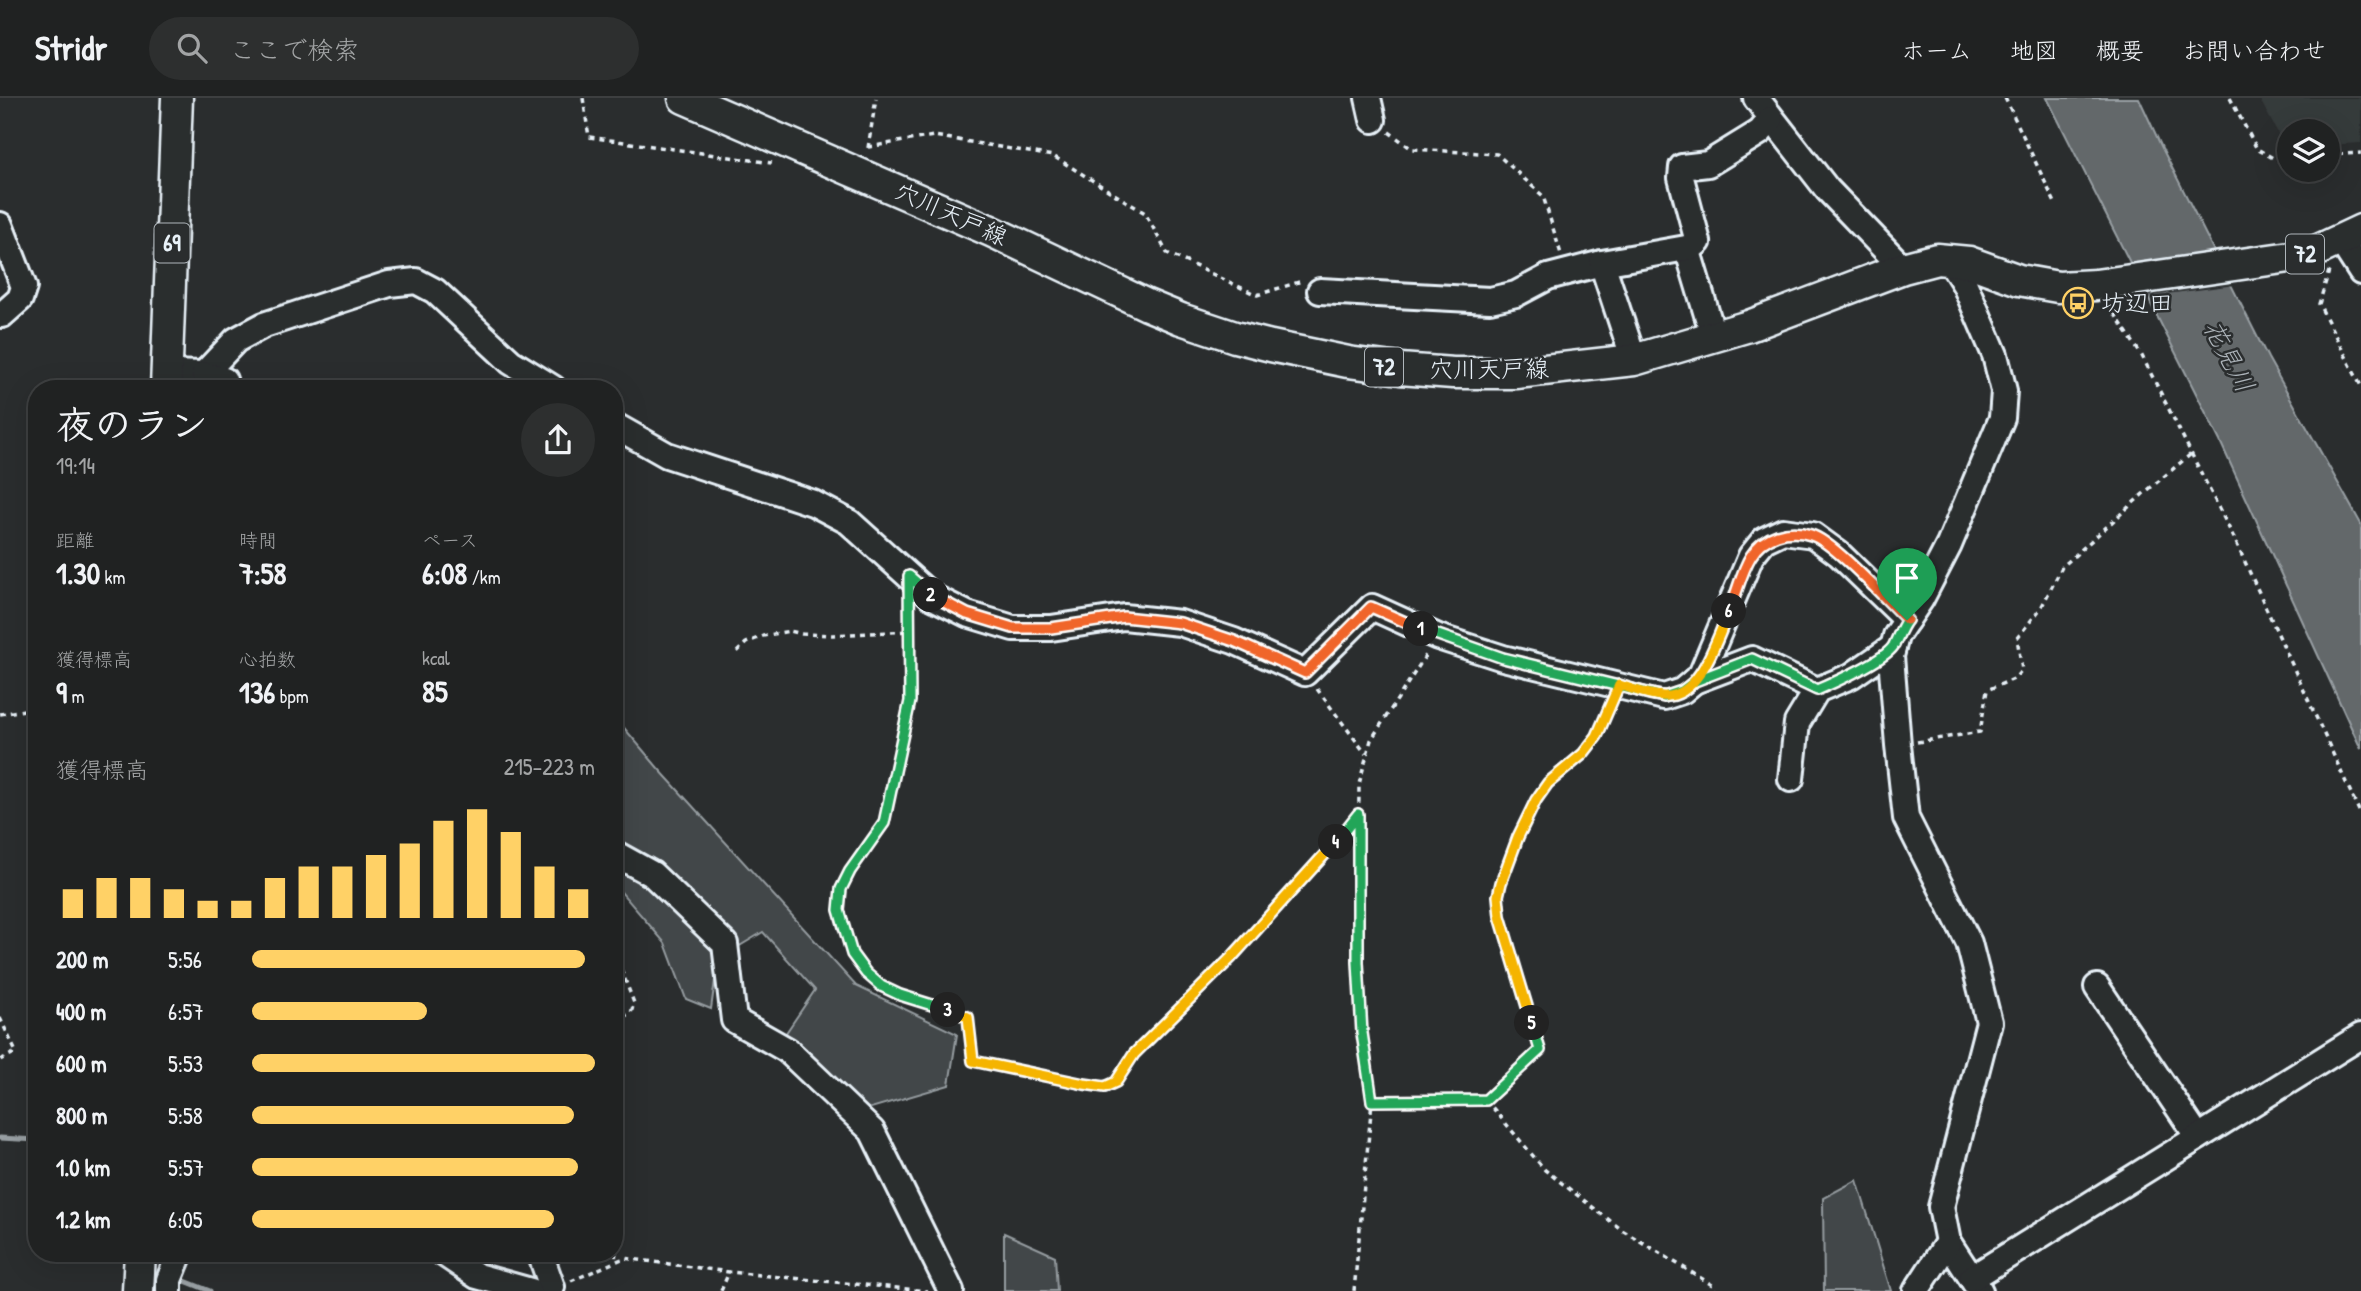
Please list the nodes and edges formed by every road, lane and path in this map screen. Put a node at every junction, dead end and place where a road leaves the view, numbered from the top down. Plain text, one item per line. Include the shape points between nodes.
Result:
1 (177, 98) edge
2 (583, 98) edge
3 (684, 98) edge
4 (876, 98) edge
5 (1756, 98) edge
6 (2005, 98) edge
7 (2231, 98) edge
8 (1371, 109) edge
9 (1771, 119) junction
10 (2361, 153) edge
11 (2340, 154) edge
12 (2277, 158) edge
13 (865, 161) junction
14 (783, 165) dead end
15 (2056, 205) dead end
16 (0, 225) edge
17 (2344, 245) edge
18 (1687, 248) junction
19 (1949, 259) junction
20 (1602, 263) junction
21 (1903, 268) junction
22 (1567, 272) junction
23 (2361, 272) edge
24 (2110, 289) junction
25 (1320, 291) joint
26 (2, 315) dead end
27 (1714, 338) junction
28 (1634, 360) junction
29 (204, 374) junction
30 (167, 380) edge
31 (172, 380) edge
32 (224, 380) edge
33 (540, 380) edge
34 (2361, 386) edge
35 (623, 430) edge
36 (2191, 454) junction
37 (909, 576) junction
38 (1907, 620) junction
39 (909, 631) junction
40 (1438, 637) junction
41 (1893, 647) junction
42 (737, 652) dead end
43 (1305, 673) junction
44 (1695, 681) junction
45 (1619, 685) junction
46 (1817, 690) junction
47 (28, 709) edge
48 (0, 714) edge
49 (1898, 745) junction
50 (1366, 754) junction
51 (1791, 779) dead end
52 (1358, 814) junction
53 (2361, 815) edge
54 (623, 858) edge
55 (623, 974) edge
56 (2097, 987) dead end
57 (623, 1017) edge
58 (0, 1018) edge
59 (2361, 1036) edge
60 (0, 1060) edge
61 (1486, 1100) junction
62 (1372, 1101) junction
63 (2198, 1137) junction
64 (1948, 1242) junction
65 (623, 1258) edge
66 (139, 1262) edge
67 (176, 1262) edge
68 (456, 1262) edge
69 (540, 1262) edge
70 (615, 1262) edge
71 (729, 1272) junction
72 (1976, 1284) edge
73 (541, 1289) edge
74 (138, 1291) edge
75 (169, 1291) edge
76 (721, 1291) edge
77 (933, 1291) edge
78 (951, 1291) edge
79 (1354, 1291) edge
80 (1714, 1291) edge
81 (1916, 1291) edge

1 - 30 main road, 69
2 - 14 path via 589,137
3 - 13 main road, 穴川天戸線 / 72
4 - 13 path
5 - 9 street
6 - 15 path
7 - 12 path via 2257,149
8 - 22 path via 1412,149 1497,154 1543,196
9 - 18 street via 1760,132 1708,164 1682,167 1698,242
9 - 21 street via 1827,189
10 - 11 path
13 - 25 path via 934,136 1053,156 1145,213 1167,253 1257,295 1306,280
13 - 28 main road, 穴川天戸線 / 72 via 991,231 1147,305 1234,337 1361,363 1453,373 1516,373
16 - 26 street via 24,287 20,299
17 - 23 street
17 - 24 main road, 72
17 - 34 path via 2319,304
18 - 20 street
18 - 27 street
19 - 21 main road, 穴川天戸線 / 72
19 - 24 main road, 穴川天戸線 / 72 via 2019,280
19 - 38 street via 1995,355 2004,391 2002,418 1949,545
20 - 22 street
20 - 28 street
21 - 27 main road, 穴川天戸線 / 72
22 - 25 street via 1517,294 1490,300
24 - 36 path
27 - 28 main road, 穴川天戸線 / 72
29 - 31 street
29 - 32 street
29 - 33 street via 236,340 264,325 389,284 416,281 435,291 511,362
35 - 37 street via 667,455 813,503 849,522
36 - 49 path via 2062,567 2041,608 2017,638 2022,670 2014,679 1987,690 1980,732
36 - 53 path
37 - 39 path
37 - 43 street via 931,596 967,614 1013,628 1051,628 1124,617 1180,623
38 - 41 street
38 - 44 street via 1813,535 1783,531 1764,540 1751,556
39 - 42 path via 833,635 790,631 763,636
39 - 52 path via 910,701 884,823 850,871 841,889 839,910 852,954 873,979 900,995 968,1017 973,1061 1084,1084 1105,1087 1116,1082 1134,1054 1231,958
40 - 43 street via 1371,607
40 - 45 street via 1503,658
40 - 50 path via 1382,720
41 - 46 street via 1851,676
41 - 49 street
43 - 50 path
44 - 45 street via 1664,697
44 - 46 street via 1752,659
45 - 61 path via 1597,736 1536,800 1501,883 1500,916 1540,1050
46 - 51 street via 1797,723
47 - 48 path
49 - 64 street via 1906,818 1969,943 1989,1022 1941,1207
50 - 52 path
52 - 62 path via 1358,962
54 - 78 street via 652,874 725,944 734,1020 787,1050 872,1131
55 - 57 path via 634,1003 631,1013
56 - 63 street
58 - 60 path via 16,1052
59 - 63 street
61 - 62 path
61 - 80 path via 1545,1170 1622,1230 1714,1286
62 - 79 path
63 - 72 street
64 - 72 street
64 - 81 street
65 - 71 path
66 - 74 main road
67 - 75 street
68 - 73 street via 477,1276
69 - 73 street
70 - 73 path
71 - 76 path
71 - 77 path

